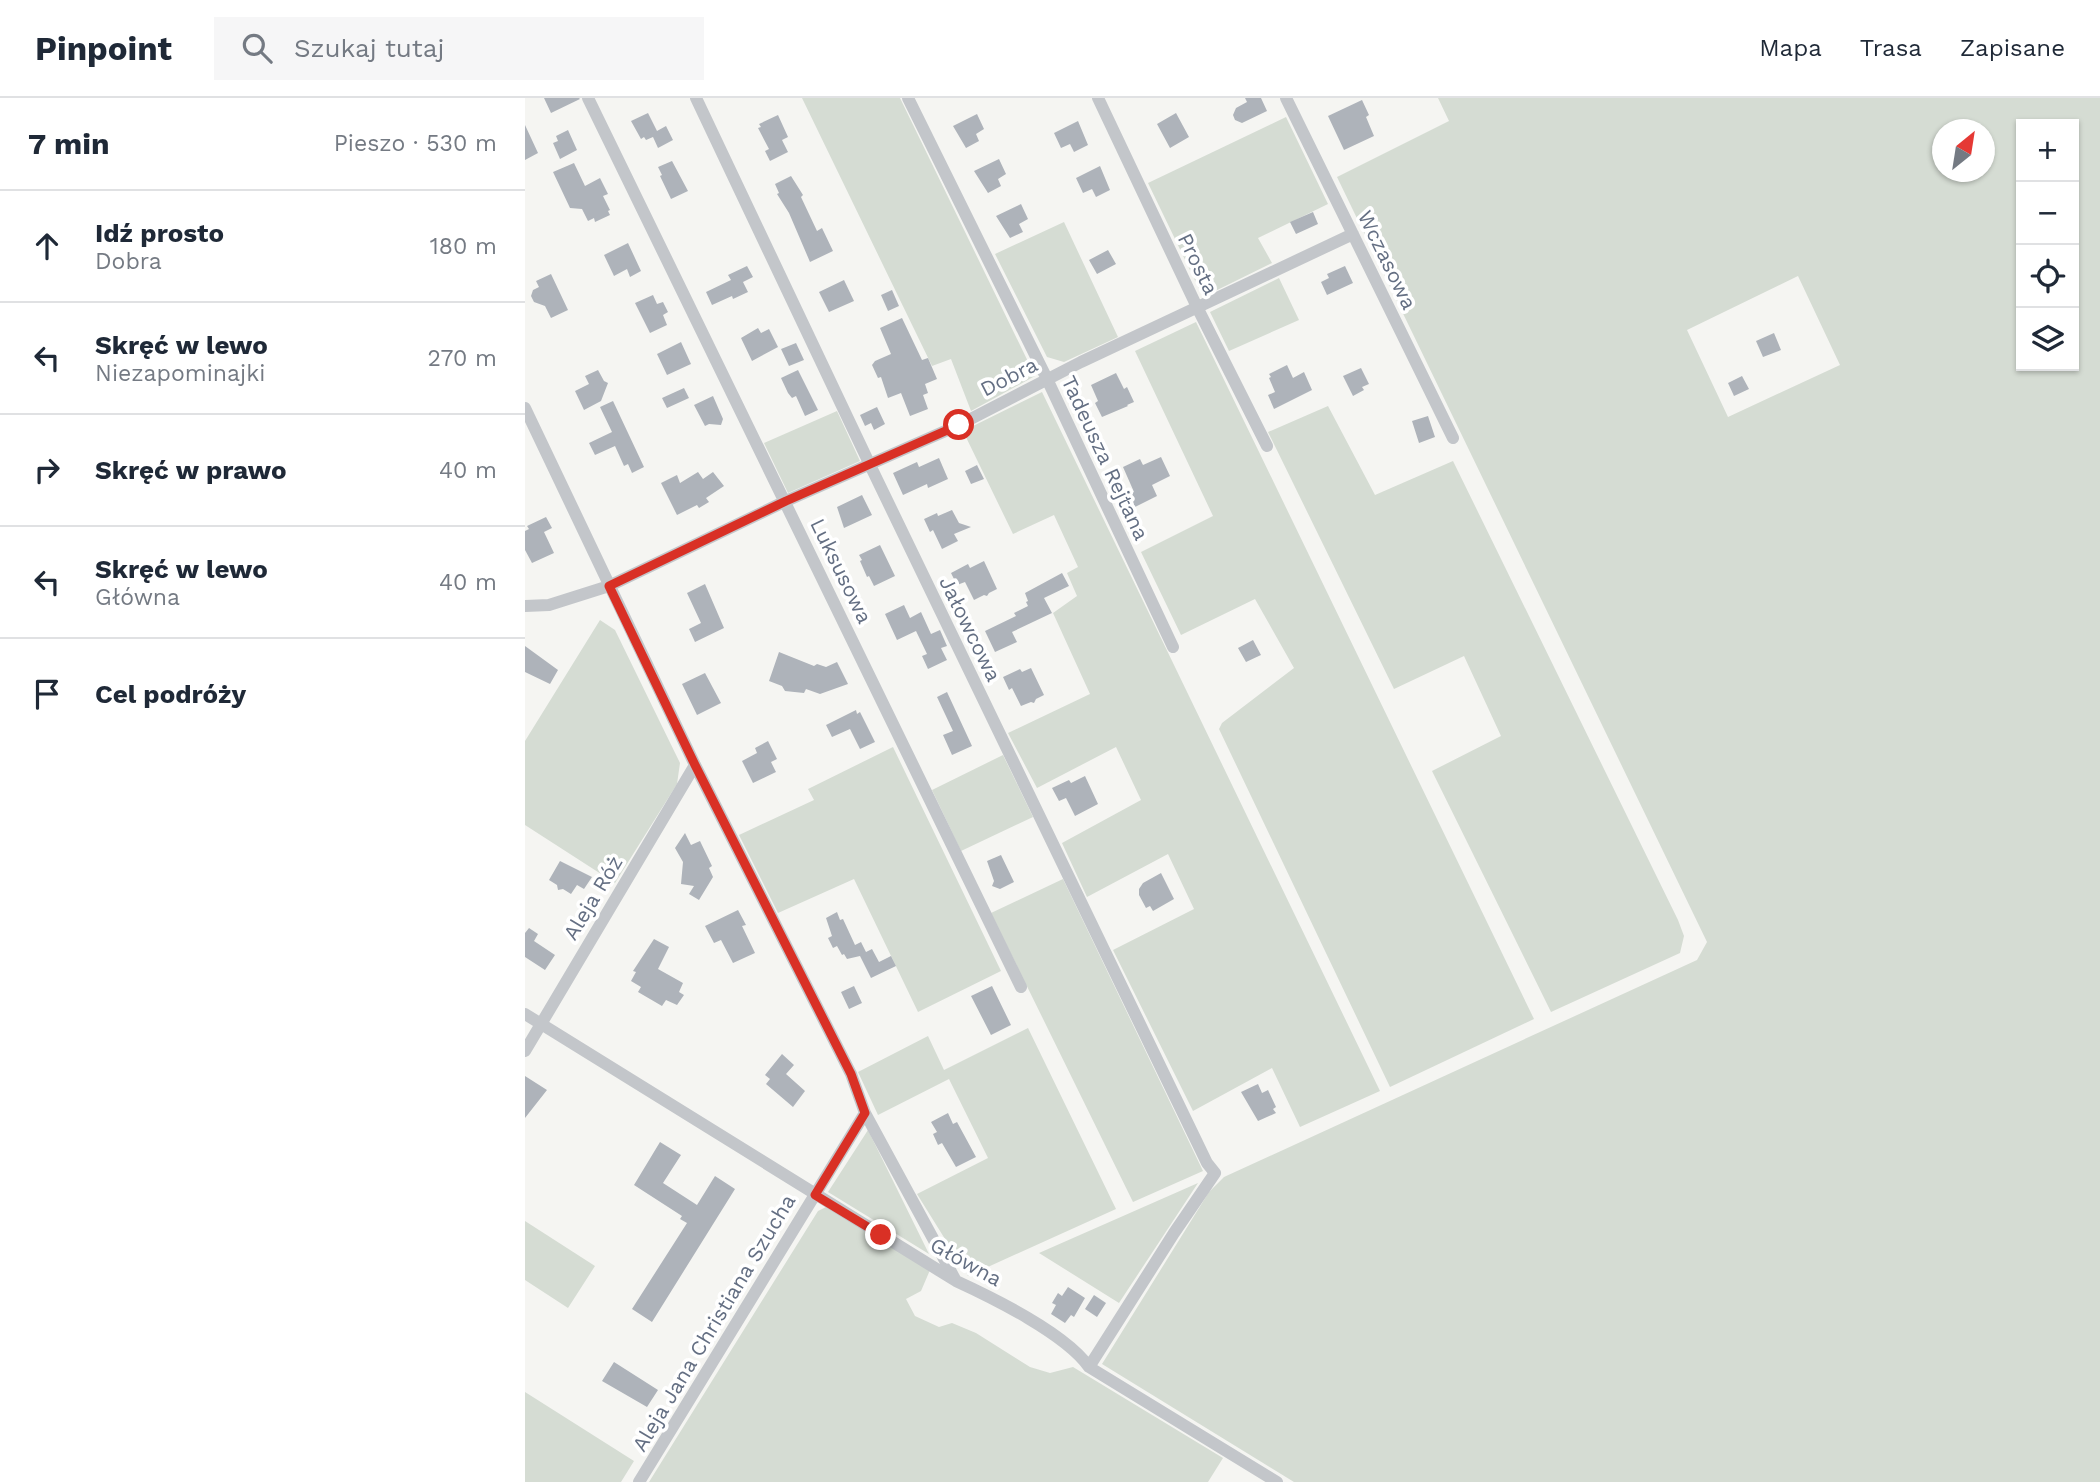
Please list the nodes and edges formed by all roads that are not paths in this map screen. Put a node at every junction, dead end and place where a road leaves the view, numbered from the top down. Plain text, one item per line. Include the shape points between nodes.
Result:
1 (587, 98) edge
2 (696, 98) edge
3 (908, 98) edge
4 (1098, 98) edge
5 (1286, 98) edge
6 (1353, 234) junction
7 (1198, 307) junction
8 (1047, 379) junction
9 (525, 408) edge
10 (1453, 438) dead end
11 (1267, 446) dead end
12 (870, 465) junction
13 (786, 501) junction
14 (609, 586) junction
15 (525, 606) edge
16 (1173, 647) dead end
17 (695, 765) junction
18 (1021, 987) dead end
19 (525, 1014) edge
20 (542, 1023) junction
21 (525, 1051) edge
22 (865, 1113) junction
23 (815, 1195) junction
24 (956, 1281) junction
25 (1089, 1367) junction
26 (639, 1482) edge
27 (1277, 1482) edge

1 - 13 street, Luksusowa
2 - 12 street, Jałowcowa
3 - 8 street, Tadeusza Rejtana
4 - 7 street, Prosta
5 - 6 street, Wczasowa
6 - 7 street, Dobra
6 - 10 street, Wczasowa
7 - 8 street, Dobra
7 - 11 street, Prosta
8 - 12 street, Dobra
8 - 16 street, Tadeusza Rejtana
9 - 14 street
12 - 13 street, Dobra
12 - 25 street, Jałowcowa via 1215,1173
13 - 14 street, Dobra
13 - 18 street, Luksusowa
14 - 15 street, Dobra via 549,605
14 - 17 street
17 - 20 street, Aleja Róż
17 - 22 street via 851,1074
19 - 20 street, Główna
20 - 21 street, Aleja Róż
20 - 23 street, Główna
22 - 23 street, Aleja Jana Christiana Szucha
22 - 24 street
23 - 24 street, Główna
23 - 26 street, Aleja Jana Christiana Szucha
24 - 25 street, Główna via 1025,1317 1080,1354
25 - 27 street, Główna

